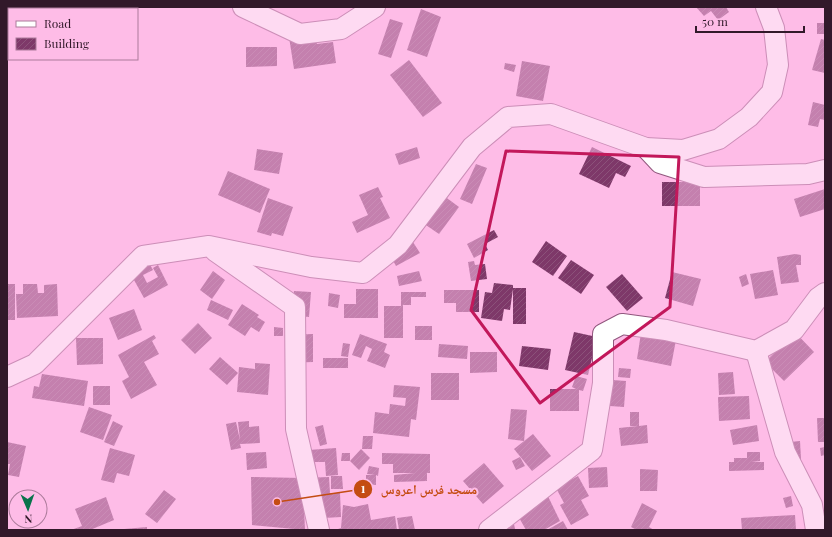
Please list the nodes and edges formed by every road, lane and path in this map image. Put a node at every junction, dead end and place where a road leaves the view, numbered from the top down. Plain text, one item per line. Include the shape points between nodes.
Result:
1 (243, 7) edge
2 (374, 7) edge
3 (766, 7) edge
4 (646, 148) junction
5 (825, 170) edge
6 (209, 246) junction
7 (825, 293) edge
8 (756, 351) junction
9 (7, 377) edge
10 (320, 530) edge
11 (489, 530) edge
12 (816, 530) edge

1 - 2 street via 300,34 341,29
3 - 4 street via 774,28 778,65 772,92 750,117 719,139 683,150
4 - 5 street via 660,163 704,177 808,174
4 - 6 street via 551,114 508,117 472,147 398,245 363,273 311,267
6 - 9 street via 143,256 35,364
6 - 10 street via 295,307 296,429
7 - 8 street via 818,298 794,330
8 - 11 street via 666,330 622,324 603,334 603,383 592,450
8 - 12 street via 785,452 812,505

